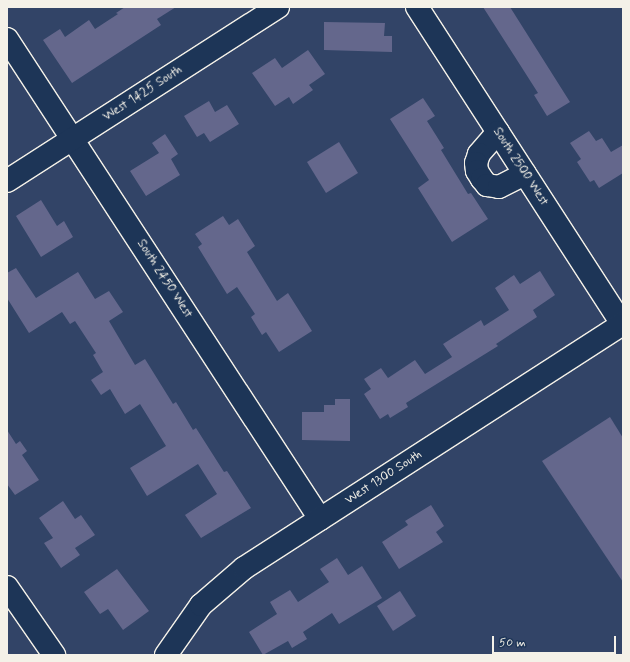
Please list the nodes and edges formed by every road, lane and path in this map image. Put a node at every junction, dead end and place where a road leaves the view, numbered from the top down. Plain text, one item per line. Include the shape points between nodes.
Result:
1 (278, 7) edge
2 (417, 7) edge
3 (7, 39) edge
4 (498, 132) junction
5 (72, 139) junction
6 (525, 174) junction
7 (7, 182) edge
8 (622, 325) edge
9 (320, 519) junction
10 (7, 587) edge
11 (54, 655) edge
12 (166, 655) edge

1 - 5 street, West 1425 South
2 - 4 street, South 2500 West
3 - 5 street, South 2450 West
4 - 6 street, South 2500 West
4 - 6 street via 478,154 477,171 482,179 487,185 499,187
5 - 7 street, West 1425 South
5 - 9 street, South 2450 West
6 - 8 street, South 2500 West
8 - 9 street, West 1300 South
9 - 12 street, West 1300 South via 244,568 201,605
10 - 11 street

